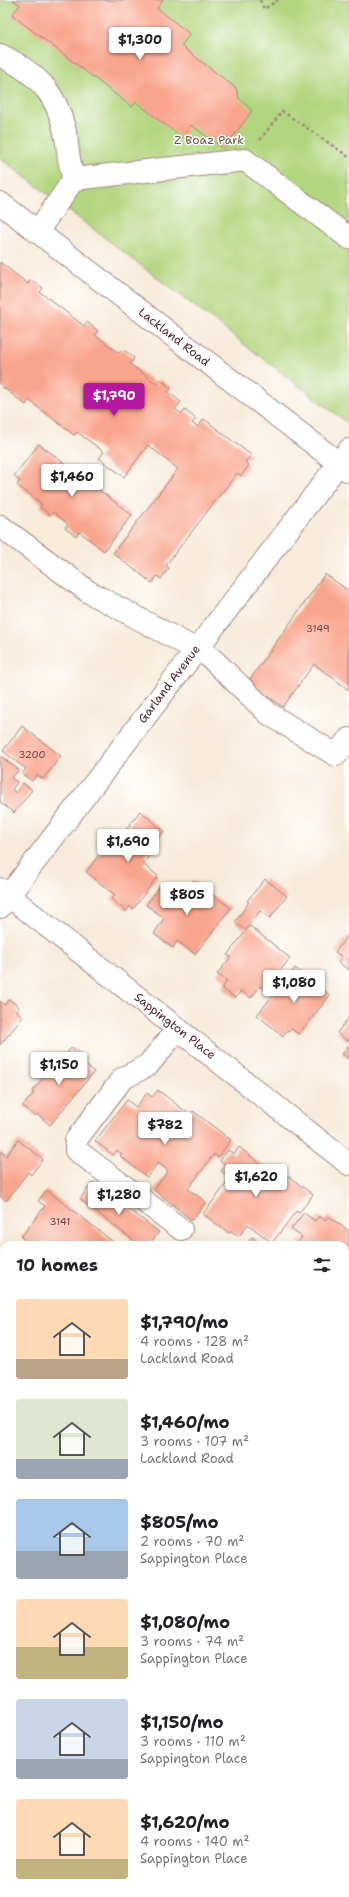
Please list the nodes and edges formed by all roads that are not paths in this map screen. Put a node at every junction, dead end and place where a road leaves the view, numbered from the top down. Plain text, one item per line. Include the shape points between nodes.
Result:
1 (0, 55) edge
2 (74, 179) junction
3 (0, 203) edge
4 (37, 232) junction
5 (349, 238) edge
6 (346, 461) edge
7 (0, 526) edge
8 (196, 649) junction
9 (349, 739) edge
10 (3, 897) edge
11 (178, 1029) junction
12 (349, 1164) edge
13 (181, 1229) dead end

1 - 2 street via 35,75 50,93 64,128 68,162
2 - 4 street
2 - 5 street via 245,160
3 - 4 street, Lackland Road
4 - 6 street, Lackland Road
6 - 8 street, Garland Avenue
7 - 8 street via 89,592
8 - 9 street via 210,657 269,714 336,755
8 - 10 street, Garland Avenue
10 - 11 street, Sappington Place
11 - 12 street, Sappington Place
11 - 13 street via 148,1065 122,1079 76,1140 75,1145 76,1150

